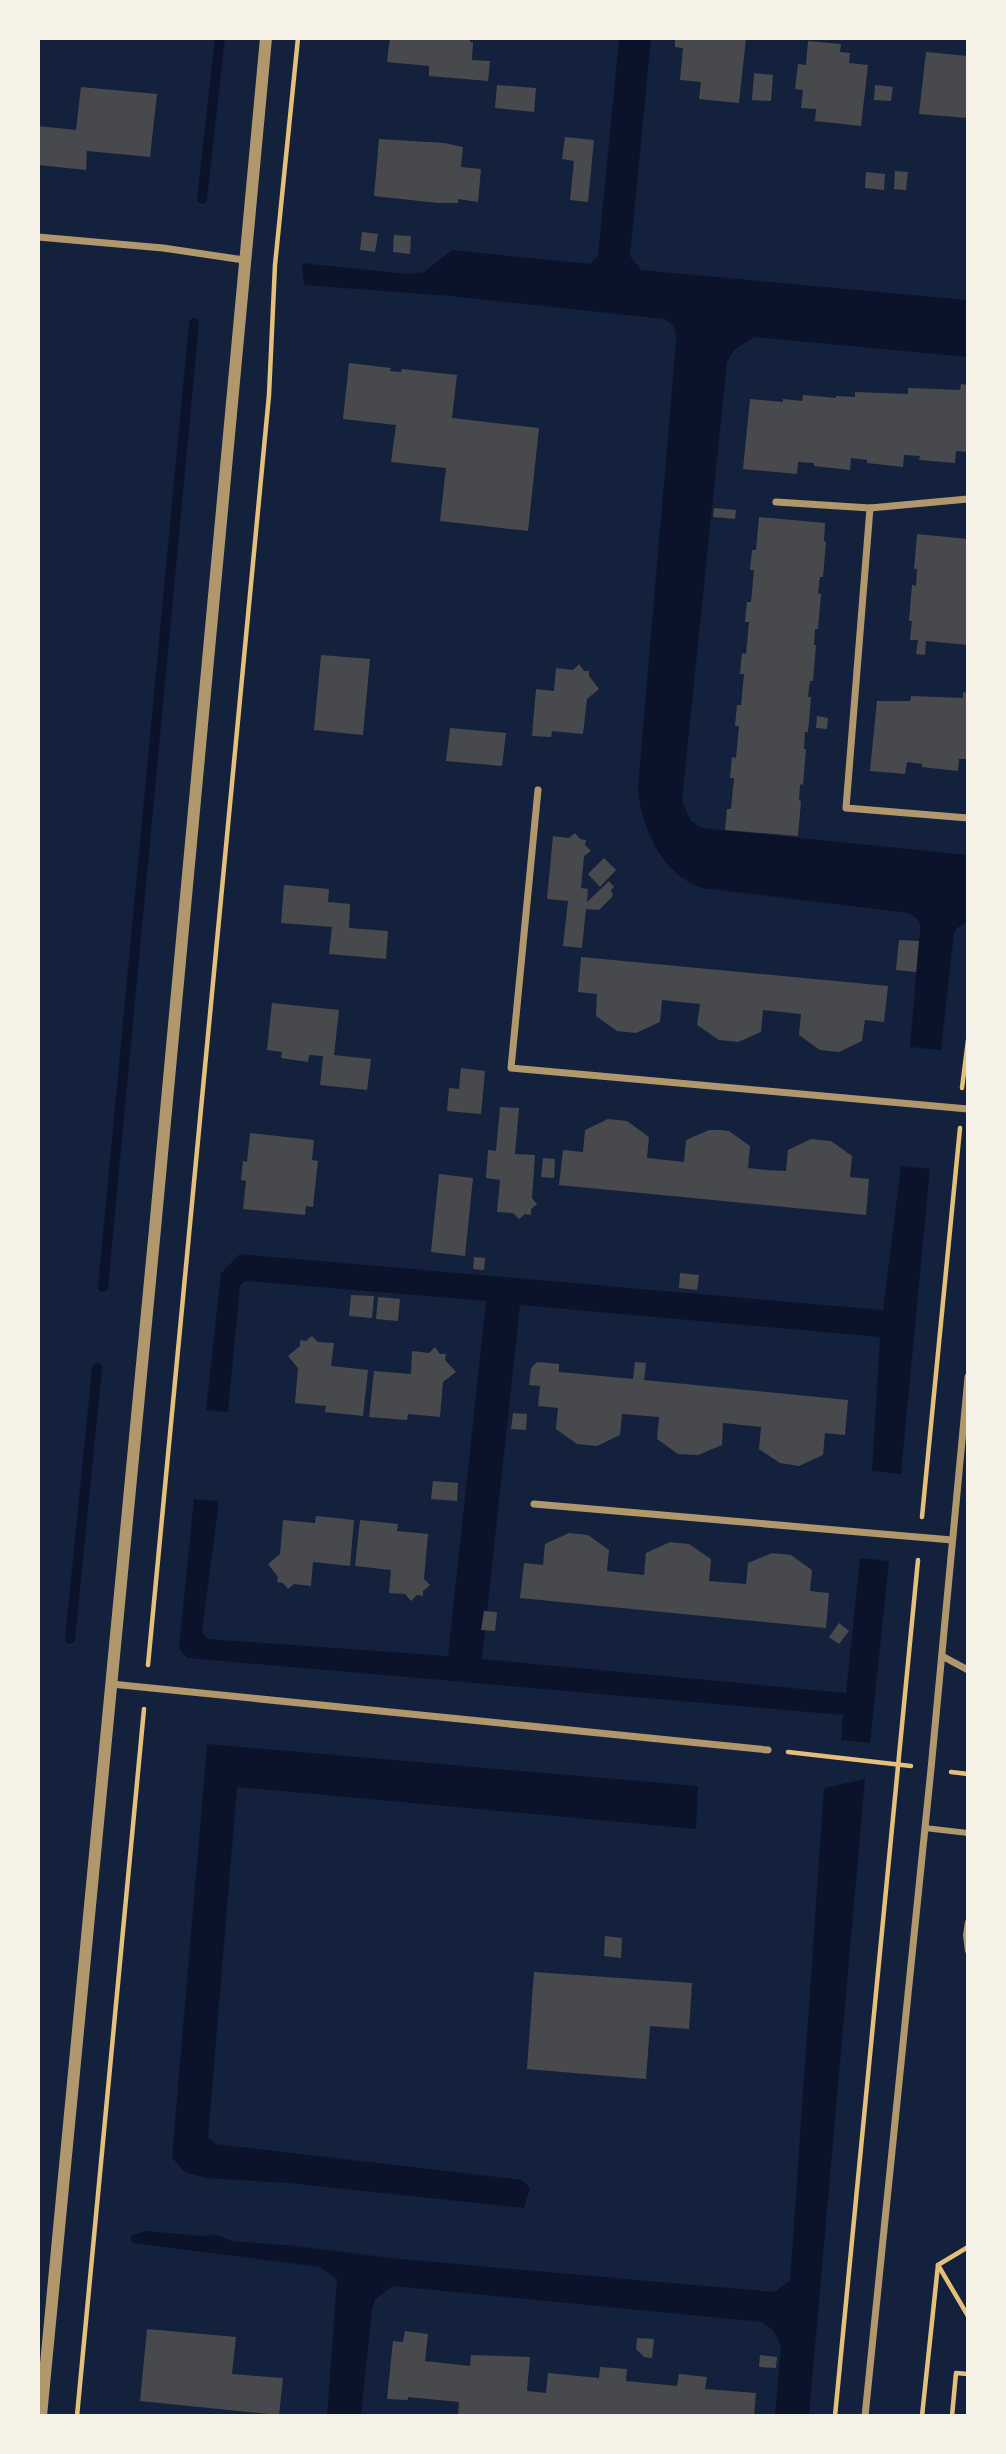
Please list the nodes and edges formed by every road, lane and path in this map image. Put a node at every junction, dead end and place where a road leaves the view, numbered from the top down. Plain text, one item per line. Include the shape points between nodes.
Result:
1 (266, 38) edge
2 (298, 38) edge
3 (38, 237) edge
4 (244, 260) junction
5 (968, 499) edge
6 (776, 502) dead end
7 (870, 508) junction
8 (538, 790) dead end
9 (968, 818) edge
10 (968, 1040) edge
11 (964, 1109) edge
12 (968, 1377) edge
13 (534, 1504) dead end
14 (920, 1537) junction
15 (951, 1540) junction
16 (942, 1656) junction
17 (968, 1670) edge
18 (110, 1684) junction
19 (146, 1688) junction
20 (768, 1750) joint
21 (897, 1765) junction
22 (931, 1769) junction
23 (925, 1828) junction
24 (968, 1833) edge
25 (968, 1922) edge
26 (968, 1951) edge
27 (968, 2247) edge
28 (938, 2265) junction
29 (968, 2316) edge
30 (968, 2374) edge
31 (41, 2416) edge
32 (77, 2416) edge
33 (835, 2416) edge
34 (866, 2416) edge
35 (922, 2416) edge
36 (952, 2416) edge

1 - 4 street
2 - 19 path via 275,265 269,395
3 - 4 street
4 - 18 street
5 - 7 street
6 - 7 street
7 - 9 street via 846,808
8 - 11 street via 511,1068
10 - 11 path
11 - 14 path
12 - 15 street
13 - 14 street
14 - 15 street
14 - 21 path
15 - 16 street
16 - 17 street
16 - 22 street
18 - 19 street
18 - 31 street
19 - 20 street
19 - 32 path
20 - 21 path
21 - 22 path
21 - 33 path
22 - 23 street
23 - 24 street
23 - 34 street
25 - 26 street
27 - 28 path
28 - 29 path
28 - 35 path
30 - 36 path via 956,2373

